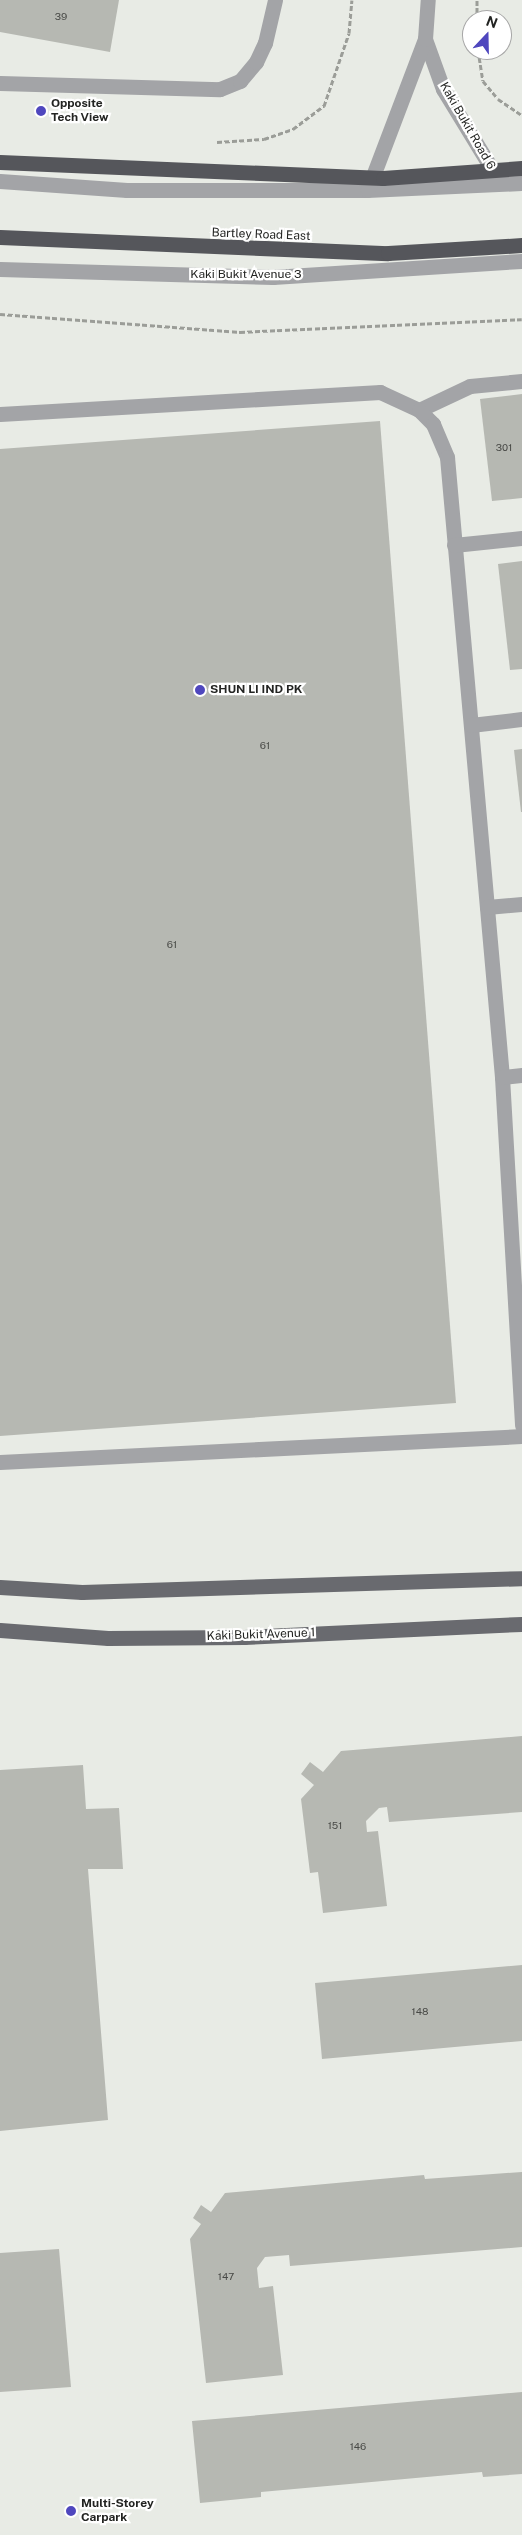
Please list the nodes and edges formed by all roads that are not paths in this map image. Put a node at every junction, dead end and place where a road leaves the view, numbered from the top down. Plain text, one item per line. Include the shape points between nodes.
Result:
1 (275, 0) edge
2 (428, 0) edge
3 (425, 39) junction
4 (0, 83) edge
5 (0, 162) edge
6 (522, 168) edge
7 (0, 181) edge
8 (522, 183) edge
9 (501, 184) junction
10 (367, 190) junction
11 (0, 238) edge
12 (522, 244) edge
13 (522, 261) edge
14 (0, 269) edge
15 (522, 380) edge
16 (419, 410) junction
17 (0, 414) edge
18 (522, 538) edge
19 (454, 545) junction
20 (522, 719) edge
21 (471, 724) junction
22 (522, 904) edge
23 (487, 908) junction
24 (522, 1076) edge
25 (502, 1077) junction
26 (517, 1264) edge
27 (522, 1425) edge
28 (522, 1436) edge
29 (0, 1462) edge
30 (522, 1578) edge
31 (0, 1587) edge
32 (522, 1624) edge
33 (0, 1630) edge

1 - 4 street via 266,43 256,62 240,81 220,89
2 - 3 street, Kaki Bukit Road 6
3 - 9 street, Kaki Bukit Road 6 via 442,89
3 - 10 street, Kaki Bukit Road 6
5 - 6 highway via 383,178
7 - 10 street via 127,190
8 - 9 street
9 - 10 street
11 - 12 highway, Bartley Road East via 388,254
13 - 14 street, Kaki Bukit Avenue 3 via 273,277
15 - 16 street via 470,386
16 - 17 street via 380,392
16 - 19 street via 433,424 447,458
18 - 19 street
19 - 21 street
20 - 21 street
21 - 23 street
22 - 23 street
23 - 25 street
24 - 25 street
25 - 26 street
26 - 27 street
28 - 29 street
30 - 31 main road via 82,1592
32 - 33 main road, Kaki Bukit Avenue 1 via 234,1637 108,1638

